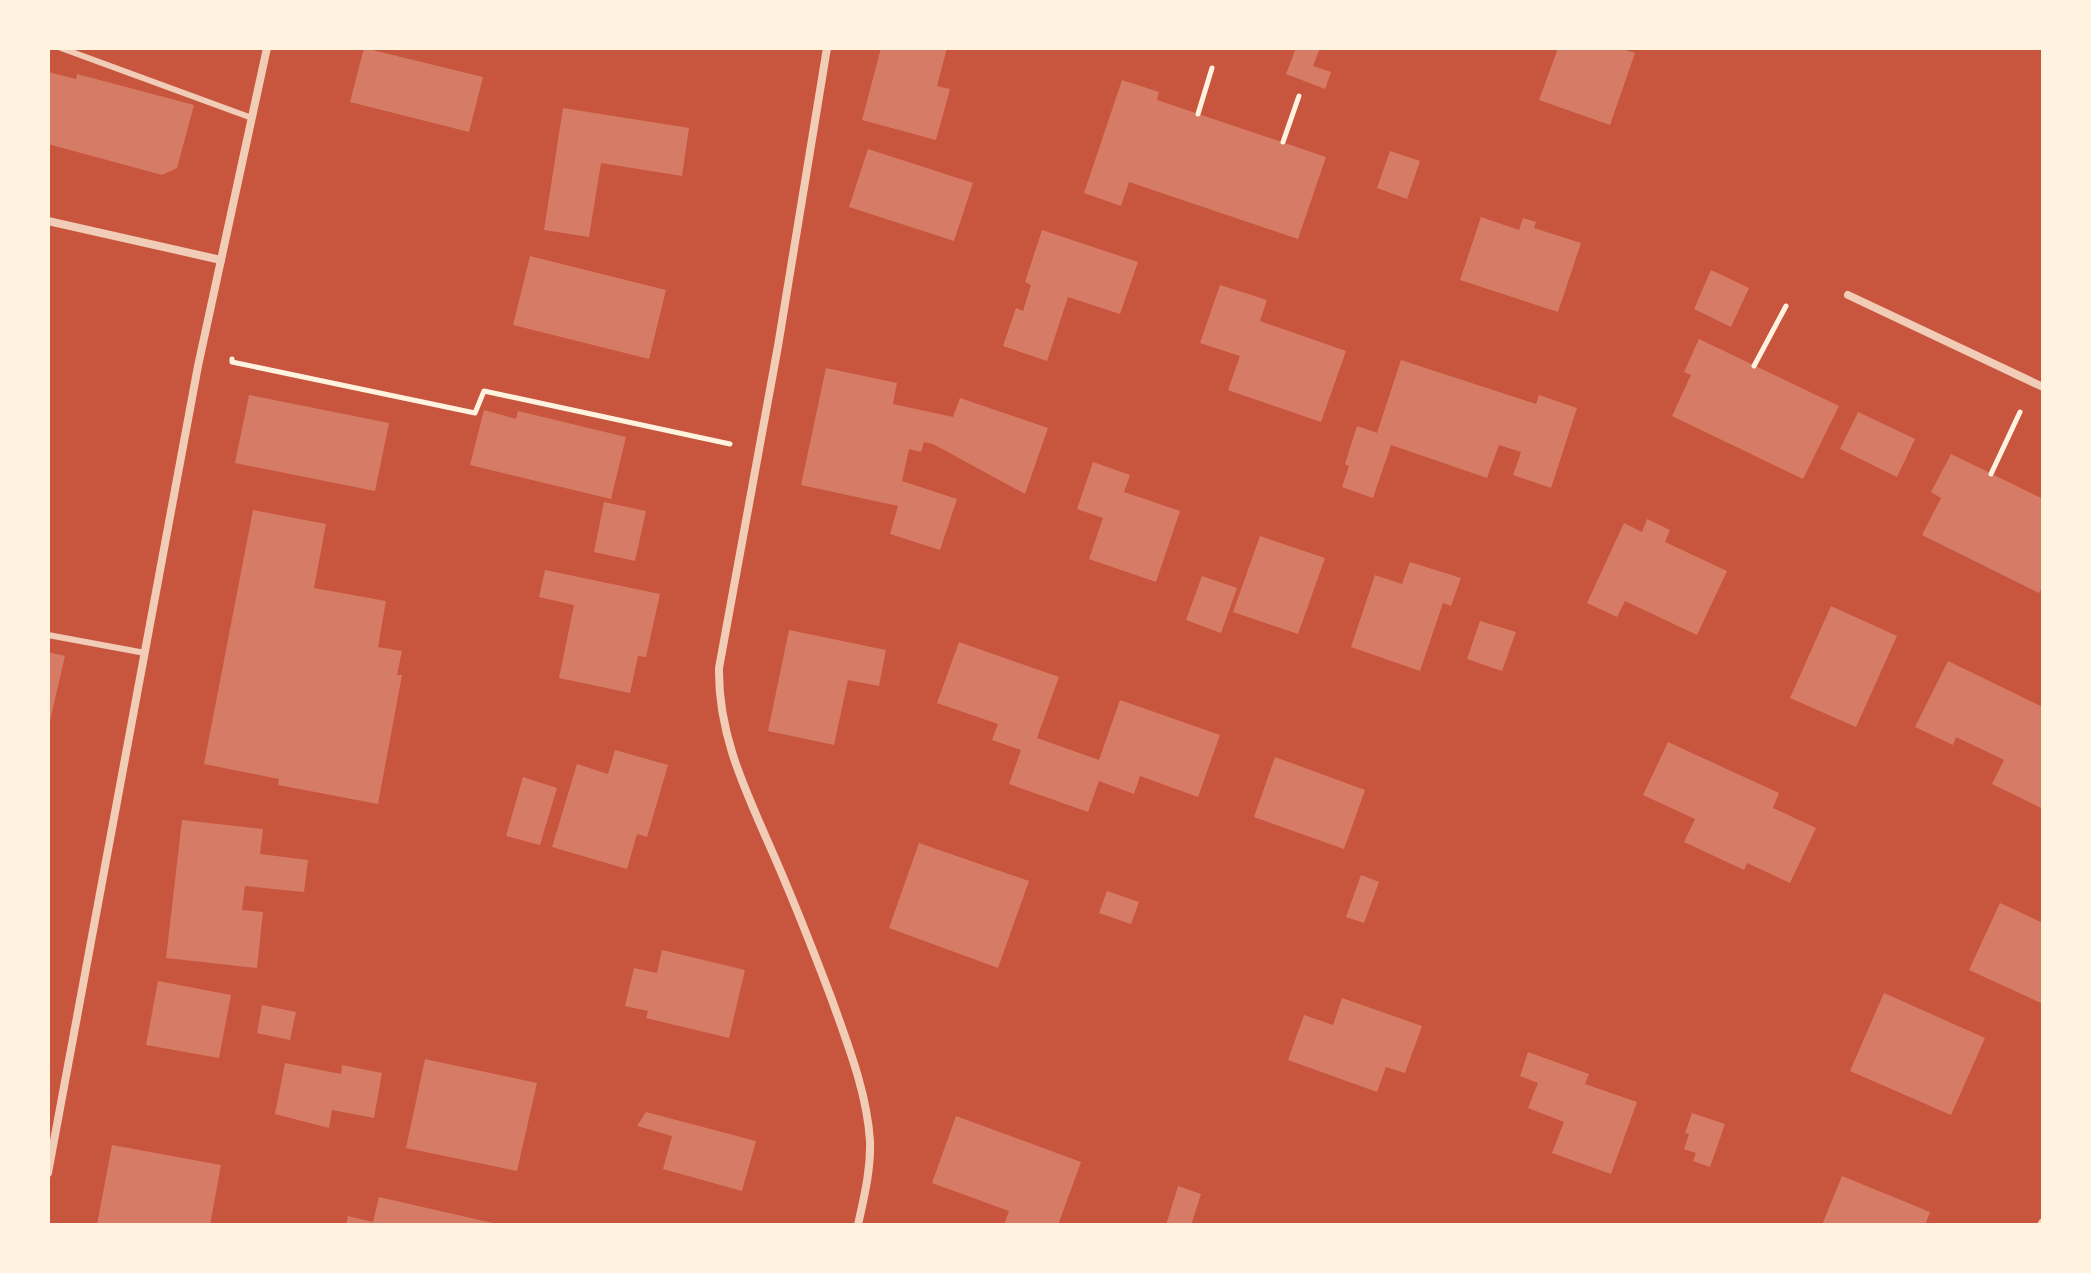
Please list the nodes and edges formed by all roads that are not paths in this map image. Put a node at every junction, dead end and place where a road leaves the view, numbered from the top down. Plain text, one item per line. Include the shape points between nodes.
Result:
1 (61, 48) edge
2 (267, 48) edge
3 (827, 48) edge
4 (252, 118) junction
5 (48, 221) edge
6 (221, 260) junction
7 (1848, 295) dead end
8 (2043, 387) edge
9 (48, 635) edge
10 (145, 653) junction
11 (48, 1173) edge
12 (858, 1225) edge

1 - 4 lane
2 - 4 street
3 - 12 street via 719,668 718,700 733,758 849,1046 870,1140 869,1178
4 - 6 street
5 - 6 street
6 - 10 street
7 - 8 street
9 - 10 lane
10 - 11 street

